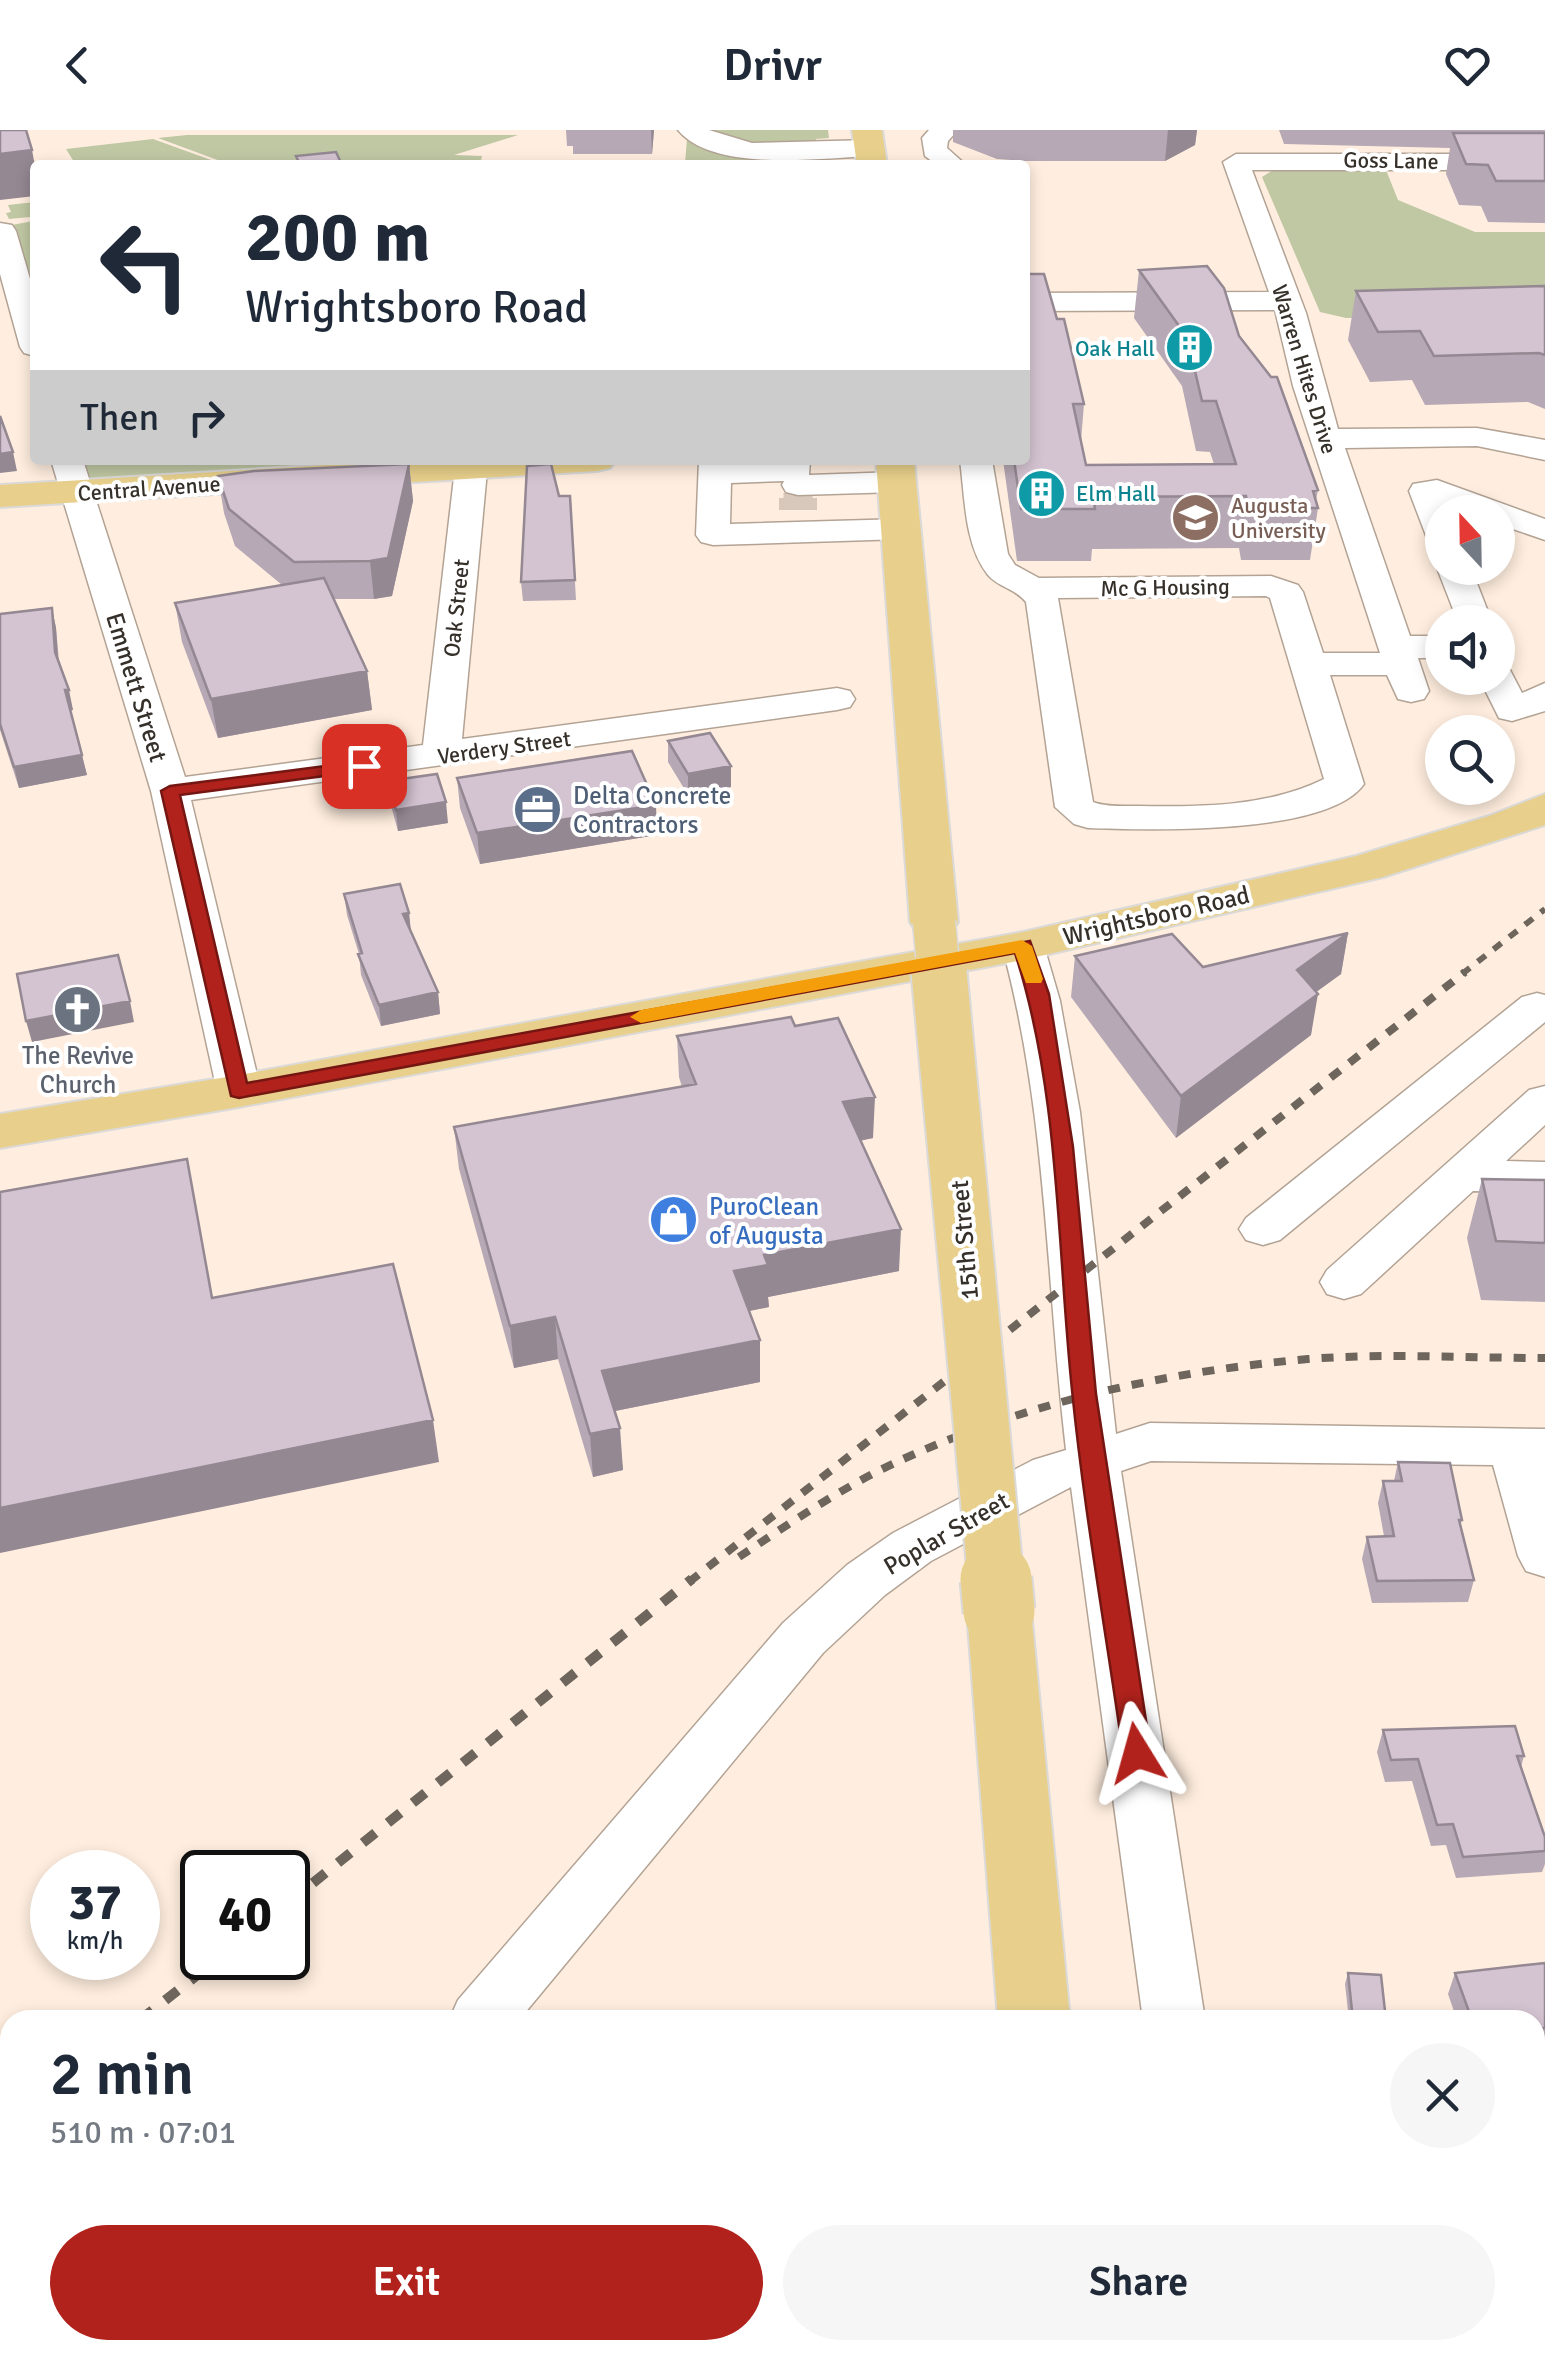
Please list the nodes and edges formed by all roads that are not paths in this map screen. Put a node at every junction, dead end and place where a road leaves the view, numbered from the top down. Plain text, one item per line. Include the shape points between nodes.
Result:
1 (690, 130) edge
2 (945, 130) edge
3 (870, 148) edge
4 (947, 160) edge
5 (1236, 162) joint
6 (1545, 162) edge
7 (2, 231) edge
8 (25, 276) edge
9 (1286, 301) junction
10 (1030, 302) edge
11 (30, 311) edge
12 (1326, 438) junction
13 (1545, 450) edge
14 (439, 465) edge
15 (472, 465) edge
16 (977, 465) edge
17 (715, 467) edge
18 (897, 471) edge
19 (72, 476) edge
20 (1426, 495) edge
21 (1450, 495) edge
22 (0, 496) edge
23 (813, 499) edge
24 (1515, 519) edge
25 (903, 529) junction
26 (1545, 530) edge
27 (1384, 538) junction
28 (1425, 538) edge
29 (1033, 588) junction
30 (1425, 653) edge
31 (1425, 659) edge
32 (1306, 660) junction
33 (1401, 663) junction
34 (1545, 694) edge
35 (1505, 695) edge
36 (837, 699) dead end
37 (441, 756) junction
38 (170, 791) junction
39 (1519, 823) edge
40 (1022, 946) junction
41 (1545, 1009) edge
42 (239, 1091) junction
43 (1545, 1100) edge
44 (0, 1131) edge
45 (1462, 1175) junction
46 (1545, 1178) edge
47 (1264, 1229) dead end
48 (1344, 1282) dead end
49 (1530, 1448) edge
50 (1094, 1457) junction
51 (1545, 1556) edge
52 (488, 2010) edge
53 (1033, 2010) edge
54 (1173, 2010) edge

1 - 3 street via 729,148
2 - 4 street via 934,150
5 - 6 street, Goss Lane
5 - 9 street, Warren Hites Drive
7 - 8 street
8 - 11 street
9 - 10 street
9 - 12 street, Warren Hites Drive
12 - 13 street via 1477,437
12 - 27 street, Warren Hites Drive
14 - 19 main road, Central Avenue
15 - 37 street, Oak Street
16 - 29 street via 992,554 1003,572
17 - 23 street
17 - 23 street via 713,536 762,534 763,559 818,559
18 - 23 street
18 - 25 main road, 15th Street
19 - 22 main road, Central Avenue
19 - 38 street, Emmett Street
20 - 21 street via 1437,490
23 - 25 street
24 - 26 street
25 - 53 main road, 15th Street, bridge
27 - 28 street
27 - 33 street, Warren Hites Drive
29 - 32 street, Mc G Housing via 1271,586 1286,592
29 - 32 street via 1043,602 1074,808 1088,816 1228,816 1326,796 1345,784
30 - 33 street
31 - 33 street
32 - 33 street
34 - 35 street via 1512,710
36 - 37 street, Verdery Street
37 - 38 street, Verdery Street
38 - 42 street, Emmett Street
39 - 40 main road, Wrightsboro Road via 1367,866
40 - 42 main road, Wrightsboro Road
40 - 50 street via 1038,994 1062,1147
41 - 47 street via 1537,1006
42 - 44 main road, Wrightsboro Road
43 - 45 street
45 - 46 street
45 - 48 street
49 - 50 street, Poplar Street via 1150,1442
49 - 51 street
50 - 52 street, Poplar Street via 912,1547 866,1580 803,1638
50 - 54 street

